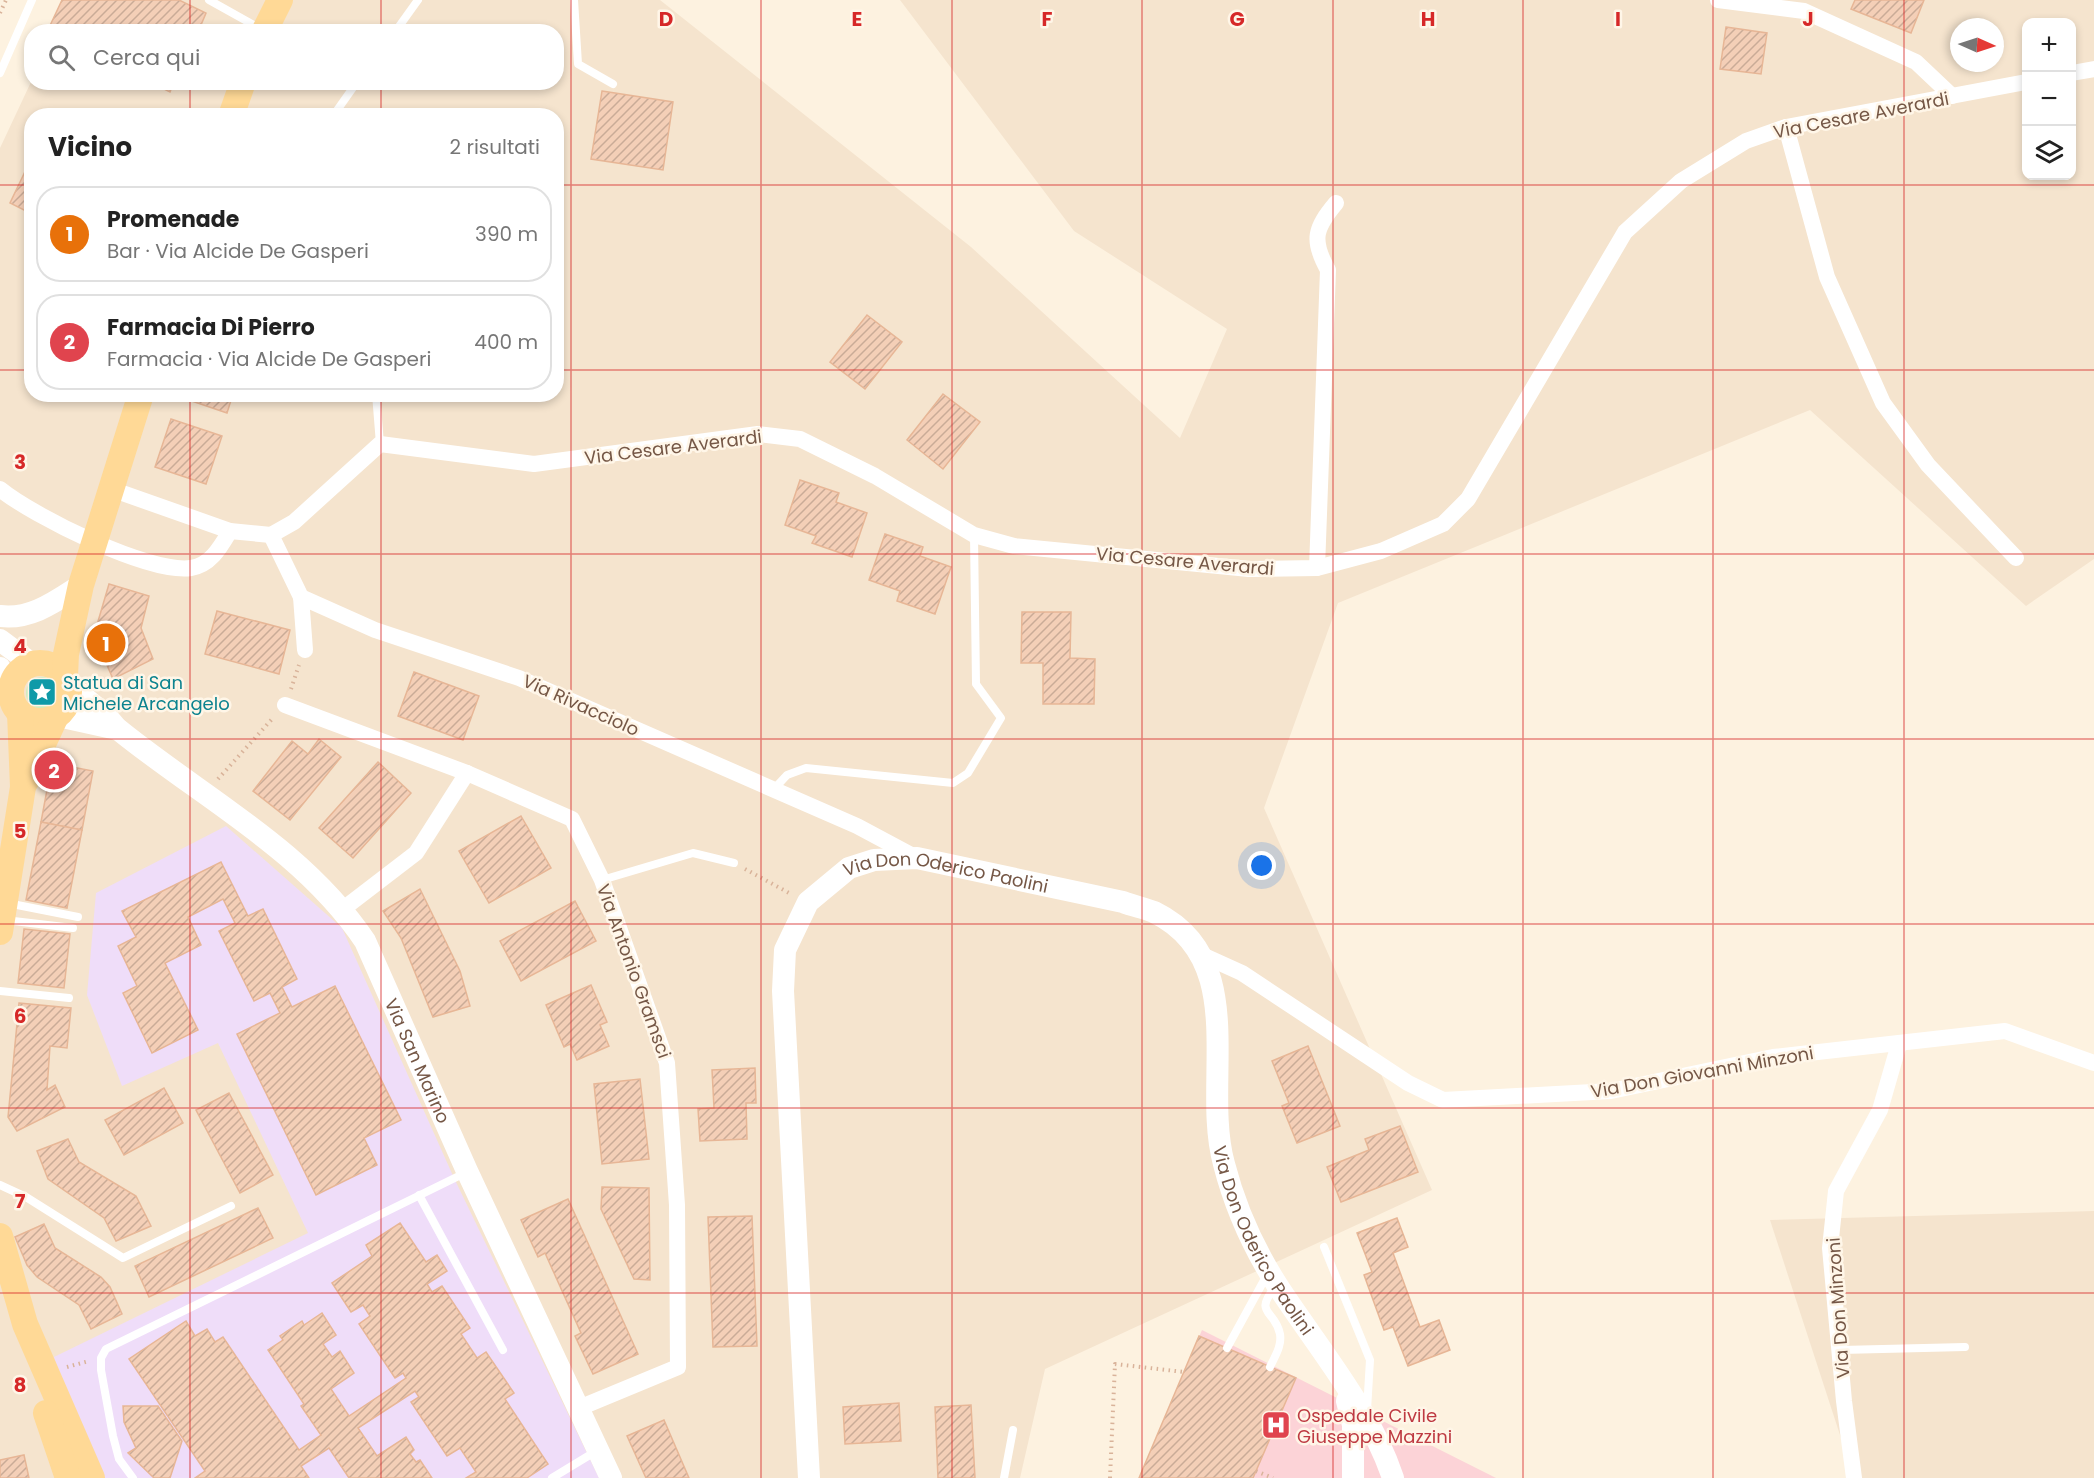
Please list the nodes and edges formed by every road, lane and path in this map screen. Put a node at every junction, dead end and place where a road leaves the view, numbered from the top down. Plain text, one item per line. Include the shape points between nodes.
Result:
1 (6, 0) edge
2 (32, 0) edge
3 (209, 0) edge
4 (280, 0) edge
5 (418, 0) edge
6 (574, 0) edge
7 (1718, 0) edge
8 (0, 14) edge
9 (252, 24) edge
10 (268, 24) edge
11 (401, 24) edge
12 (2094, 69) edge
13 (2076, 72) edge
14 (0, 73) edge
15 (2022, 83) edge
16 (612, 84) dead end
17 (240, 90) edge
18 (351, 90) edge
19 (1952, 96) junction
20 (234, 108) edge
21 (339, 108) edge
22 (1786, 127) junction
23 (1336, 203) dead end
24 (139, 402) edge
25 (377, 402) edge
26 (380, 444) junction
27 (0, 489) edge
28 (109, 497) junction
29 (230, 531) junction
30 (271, 535) junction
31 (974, 535) junction
32 (2016, 558) dead end
33 (1317, 568) junction
34 (83, 578) junction
35 (301, 597) junction
36 (0, 616) edge
37 (0, 640) edge
38 (304, 650) joint
39 (34, 664) junction
40 (0, 668) edge
41 (67, 680) junction
42 (15, 704) junction
43 (285, 705) junction
44 (56, 717) junction
45 (117, 729) junction
46 (467, 773) junction
47 (24, 787) junction
48 (774, 789) junction
49 (206, 792) junction
50 (917, 858) junction
51 (734, 863) joint
52 (602, 880) junction
53 (789, 893) dead end
54 (343, 909) junction
55 (78, 917) dead end
56 (2, 918) edge
57 (73, 928) dead end
58 (1200, 954) junction
59 (0, 991) edge
60 (69, 998) dead end
61 (1899, 1044) junction
62 (2094, 1063) edge
63 (467, 1172) junction
64 (0, 1185) edge
65 (419, 1195) junction
66 (231, 1206) dead end
67 (0, 1236) edge
68 (1324, 1247) dead end
69 (1273, 1277) junction
70 (0, 1302) edge
71 (1965, 1347) dead end
72 (1227, 1348) dead end
73 (503, 1350) dead end
74 (1841, 1350) junction
75 (101, 1358) junction
76 (1270, 1367) dead end
77 (58, 1369) dead end
78 (1184, 1372) dead end
79 (1339, 1377) junction
80 (579, 1408) junction
81 (1367, 1423) junction
82 (1013, 1430) dead end
83 (598, 1449) junction
84 (1256, 1470) dead end
85 (68, 1478) edge
86 (92, 1478) edge
87 (133, 1478) edge
88 (552, 1478) edge
89 (611, 1478) edge
90 (809, 1478) edge
91 (1004, 1478) edge
92 (1110, 1478) edge
93 (1273, 1478) edge
94 (1353, 1478) edge
95 (1393, 1478) edge
96 (1854, 1478) edge

1 - 8 path
2 - 14 lane
3 - 9 lane
4 - 10 main road
5 - 11 lane
6 - 16 lane via 578,64
7 - 19 street via 1804,11 1916,62
12 - 13 street
15 - 19 street, Via Cesare Averardi
17 - 20 main road
18 - 21 lane
19 - 22 street, Via Cesare Averardi
22 - 32 street via 1827,277 1882,403 1928,465
22 - 33 street, Via Cesare Averardi via 1746,141 1681,181 1625,232 1468,500 1443,524 1381,551
23 - 33 street via 1318,224 1317,242 1329,270
24 - 28 main road
25 - 26 lane
26 - 30 street via 294,522
26 - 31 street, Via Cesare Averardi via 534,464 758,434 800,439 875,476
27 - 29 street via 65,531 171,566 192,568 206,562 217,553
28 - 29 street
28 - 34 main road
29 - 30 street
30 - 35 street
31 - 33 street, Via Cesare Averardi via 1014,546 1249,569
31 - 48 lane via 976,684 1001,718 968,773 954,783 806,768 788,775
34 - 36 street via 42,609
34 - 39 main road via 61,608 51,639
34 - 41 main road via 66,654
35 - 38 street
35 - 48 street, Via Rivacciolo via 375,630 519,678
37 - 39 street
38 - 43 path
39 - 41 main road via 52,665
39 - 42 main road via 15,678
40 - 42 street
41 - 44 main road via 69,699
41 - 45 street, Via San Marino
42 - 44 main road via 36,721
42 - 47 main road
43 - 46 street, Via Antonio Gramsci
43 - 49 path
44 - 45 street, Via San Marino
44 - 47 main road
45 - 49 street, Via San Marino
46 - 52 street, Via Antonio Gramsci via 572,819
46 - 54 street via 416,853
47 - 56 main road
48 - 50 street, Via Rivacciolo
49 - 54 street, Via San Marino via 298,865
50 - 58 street, Via Don Oderico Paolini via 1124,902 1154,913 1181,930
50 - 90 street, Via Don Oderico Paolini via 874,860 849,868 808,902 785,950 783,991
51 - 52 lane via 693,853
51 - 53 path
52 - 80 street, Via Antonio Gramsci via 667,1063 677,1205 678,1367
54 - 63 street, Via San Marino via 364,941
55 - 56 lane
56 - 57 lane
58 - 61 street, Via Don Giovanni Minzoni via 1242,974 1408,1083 1443,1100 1611,1091 1773,1057
58 - 69 street, Via Don Oderico Paolini via 1213,987 1216,1012 1218,1128 1223,1162 1241,1216
59 - 60 lane
61 - 62 street, Via Don Giovanni Minzoni via 2004,1031
61 - 74 street, Via Don Minzoni via 1880,1110 1836,1191 1830,1248
63 - 65 lane
63 - 80 street, Via San Marino
64 - 66 lane via 123,1258
65 - 73 lane
65 - 75 lane via 106,1349
67 - 86 main road via 25,1324
68 - 81 lane via 1370,1360
69 - 72 lane
69 - 76 lane via 1265,1308 1280,1332 1280,1344
69 - 79 street, Via Don Oderico Paolini
70 - 85 main road
71 - 74 lane
74 - 96 street, Via Don Minzoni
75 - 77 path
75 - 87 lane via 119,1459
78 - 92 path via 1115,1364
79 - 81 street, Via Don Oderico Paolini
79 - 94 street via 1353,1425
80 - 83 street, Via San Marino
81 - 95 street, Via Don Oderico Paolini
82 - 91 lane
83 - 88 lane
83 - 89 street, Via San Marino
84 - 93 path

